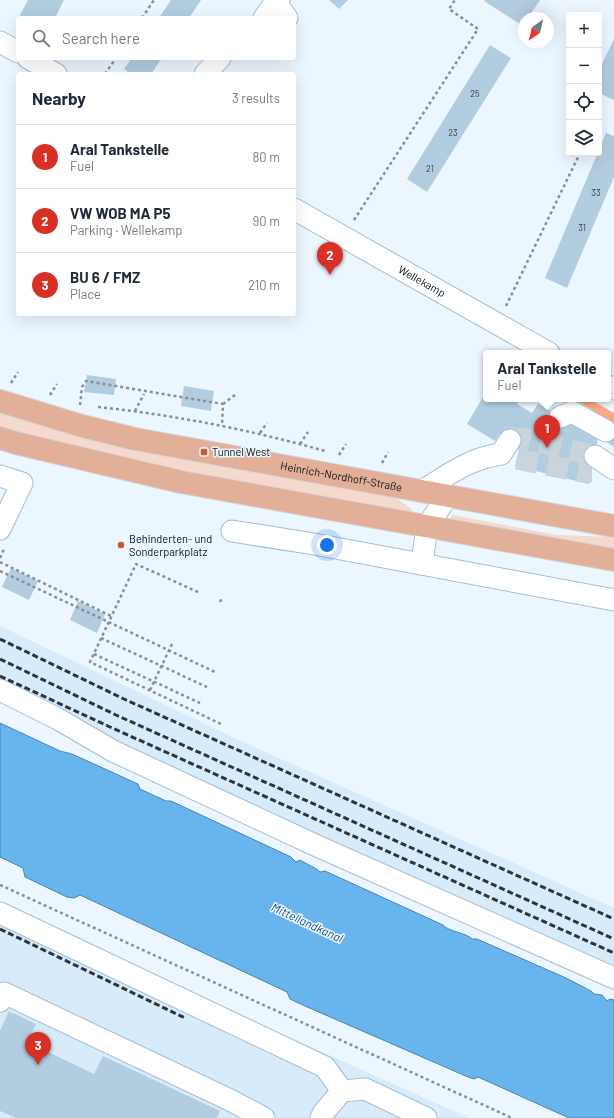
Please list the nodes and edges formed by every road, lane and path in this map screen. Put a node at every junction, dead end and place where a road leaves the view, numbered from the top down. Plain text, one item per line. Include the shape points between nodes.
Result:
1 (154, 0) edge
2 (455, 0) edge
3 (143, 16) edge
4 (0, 42) edge
5 (16, 51) edge
6 (32, 60) edge
7 (115, 60) edge
8 (218, 60) edge
9 (52, 72) edge
10 (106, 72) edge
11 (207, 72) edge
12 (579, 156) edge
13 (296, 210) edge
14 (342, 237) junction
15 (497, 324) junction
16 (545, 350) edge
17 (18, 372) dead end
18 (57, 384) dead end
19 (17, 386) dead end
20 (5, 389) edge
21 (43, 394) dead end
22 (144, 394) dead end
23 (235, 395) dead end
24 (50, 396) junction
25 (56, 398) dead end
26 (74, 404) dead end
27 (223, 404) junction
28 (80, 405) junction
29 (88, 406) dead end
30 (96, 407) dead end
31 (134, 411) junction
32 (560, 417) dead end
33 (267, 423) dead end
34 (222, 426) junction
35 (606, 431) dead end
36 (308, 432) dead end
37 (260, 433) junction
38 (0, 438) edge
39 (300, 444) junction
40 (346, 444) dead end
41 (326, 451) dead end
42 (509, 451) tunnel mouth
43 (388, 452) dead end
44 (333, 453) dead end
45 (339, 455) junction
46 (346, 456) dead end
47 (374, 462) dead end
48 (382, 464) junction
49 (593, 464) tunnel mouth
50 (389, 465) dead end
51 (614, 470) edge
52 (0, 476) edge
53 (422, 491) junction
54 (448, 496) junction
55 (427, 526) junction
56 (614, 526) edge
57 (0, 529) edge
58 (232, 531) dead end
59 (614, 560) edge
60 (0, 562) edge
61 (422, 564) junction
62 (0, 571) edge
63 (198, 592) dead end
64 (222, 598) dead end
65 (614, 600) edge
66 (220, 602) dead end
67 (111, 616) junction
68 (108, 622) junction
69 (101, 638) junction
70 (173, 642) dead end
71 (169, 650) junction
72 (94, 654) junction
73 (161, 666) junction
74 (215, 672) dead end
75 (154, 682) junction
76 (207, 688) dead end
77 (0, 690) edge
78 (150, 690) junction
79 (200, 703) dead end
80 (221, 724) dead end
81 (0, 885) edge
82 (0, 913) edge
83 (614, 978) edge
84 (0, 1001) edge
85 (342, 1091) junction
86 (264, 1118) edge
87 (321, 1118) edge
88 (426, 1118) edge
89 (512, 1118) edge

1 - 3 path
2 - 14 path via 449,9 478,29
4 - 5 street
6 - 9 street
7 - 10 path
8 - 11 street
12 - 15 path
13 - 14 street, Wellekamp
14 - 15 street, Wellekamp
15 - 16 street, Wellekamp
17 - 20 path
18 - 24 path
19 - 20 path
20 - 53 main road, Heinrich-Nordhoff-Straße via 82,426 135,439
21 - 24 path
22 - 31 path
23 - 27 path
24 - 25 path
26 - 28 path
27 - 28 path via 86,381 82,387
27 - 34 path
28 - 29 path
30 - 31 path
31 - 34 path
32 - 35 street via 572,412
33 - 37 path
34 - 37 path
36 - 39 path
37 - 39 path
38 - 55 main road via 181,482
39 - 41 path
40 - 45 path
42 - 53 street via 483,456 458,468
43 - 48 path
44 - 45 path
45 - 46 path
47 - 48 path
48 - 50 path
49 - 51 street
52 - 57 street via 22,483
53 - 54 main road, Heinrich-Nordhoff-Straße
54 - 55 street
54 - 56 main road, Heinrich-Nordhoff-Straße
55 - 59 main road
55 - 61 street
58 - 61 street
60 - 67 path
61 - 65 street
62 - 68 path
63 - 67 path via 190,586 136,564
64 - 66 path
67 - 68 path
68 - 69 path
68 - 71 path
69 - 72 path
69 - 73 path
70 - 71 path
71 - 73 path
71 - 74 path
72 - 75 path
72 - 78 path via 90,662
73 - 75 path
73 - 76 path
75 - 78 path
75 - 79 path
77 - 83 street via 58,719 113,751 315,845
78 - 80 path
81 - 89 path
82 - 85 street via 325,1067
84 - 86 street via 4,993
85 - 87 street
85 - 88 street via 365,1089

